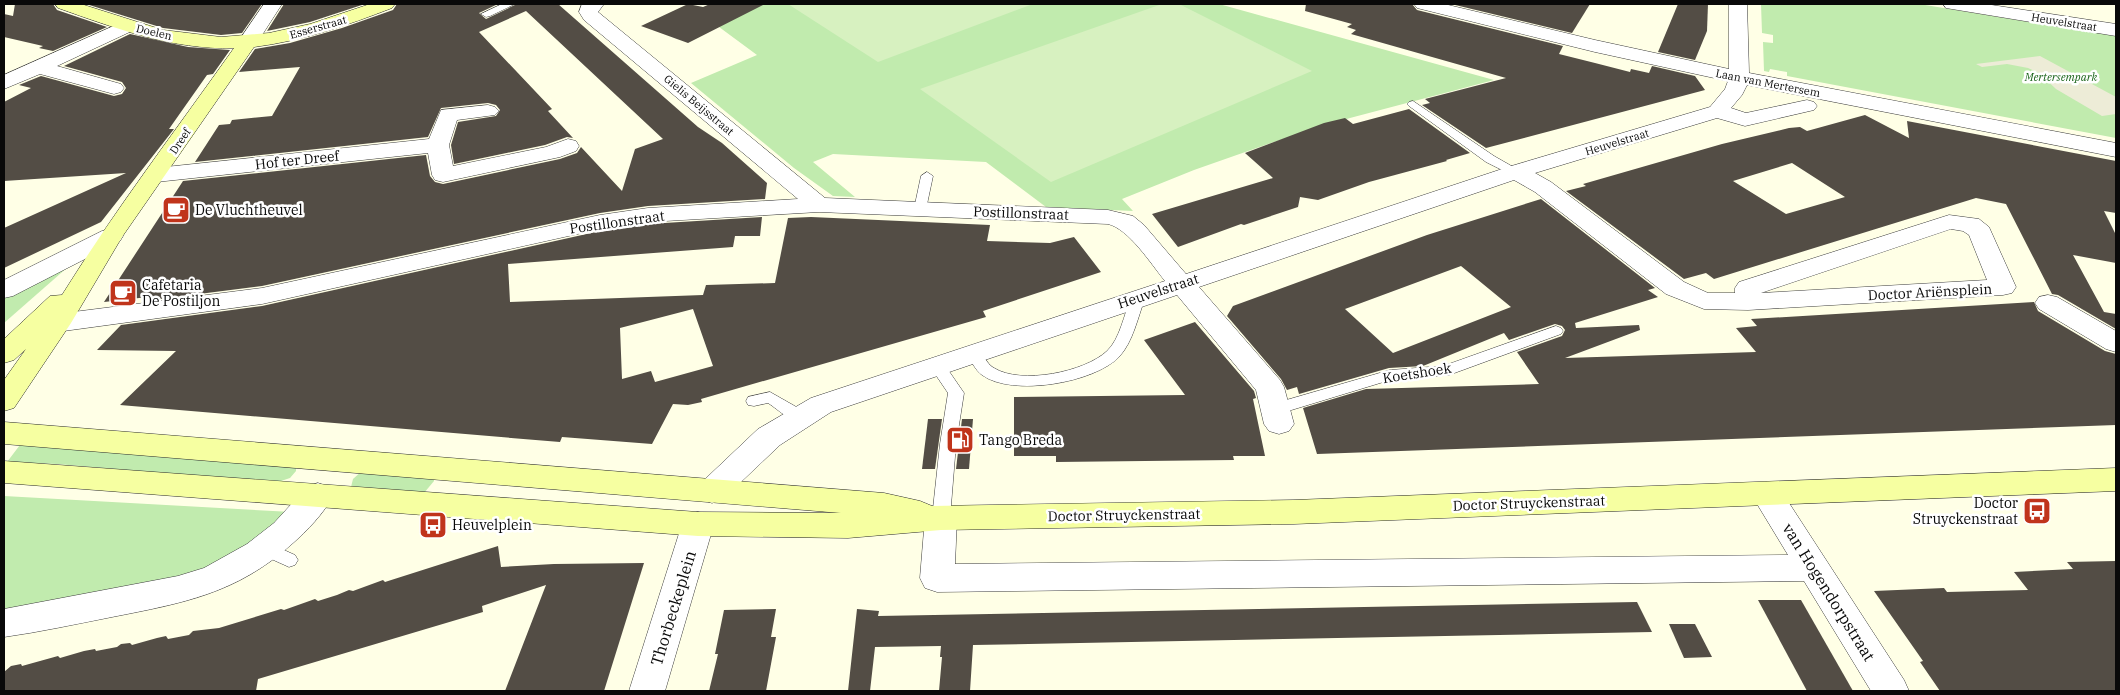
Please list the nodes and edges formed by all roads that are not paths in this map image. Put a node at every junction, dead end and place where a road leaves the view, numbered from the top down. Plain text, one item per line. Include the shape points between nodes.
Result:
1 (64, 4) edge
2 (273, 4) edge
3 (386, 4) edge
4 (510, 4) edge
5 (592, 4) edge
6 (1424, 4) edge
7 (1738, 4) edge
8 (1952, 4) edge
9 (486, 14) dead end
10 (127, 26) junction
11 (2116, 30) edge
12 (248, 42) junction
13 (38, 67) junction
14 (1739, 78) junction
15 (4, 83) edge
16 (114, 88) dead end
17 (1413, 104) dead end
18 (1807, 106) dead end
19 (488, 111) dead end
20 (1717, 111) junction
21 (438, 145) junction
22 (568, 146) dead end
23 (2116, 150) edge
24 (1516, 172) junction
25 (156, 175) junction
26 (928, 176) dead end
27 (819, 205) junction
28 (920, 209) junction
29 (111, 236) junction
30 (1180, 284) junction
31 (4, 290) edge
32 (1138, 298) junction
33 (1748, 302) junction
34 (2048, 302) dead end
35 (46, 325) junction
36 (1556, 331) dead end
37 (2116, 343) edge
38 (974, 353) junction
39 (4, 354) edge
40 (937, 365) junction
41 (4, 401) edge
42 (754, 401) dead end
43 (802, 417) junction
44 (1277, 417) joint
45 (4, 433) edge
46 (348, 460) junction
47 (4, 472) edge
48 (2116, 480) edge
49 (712, 491) junction
50 (1767, 494) junction
51 (318, 495) junction
52 (941, 518) junction
53 (698, 524) junction
54 (1814, 568) junction
55 (4, 623) edge
56 (647, 691) edge
57 (1891, 691) edge

1 - 10 street, Doelen
2 - 12 street, Dreef
3 - 12 street, Esserstraat via 299,33
4 - 9 lane
5 - 27 street, Gielis Beijsstraat via 588,8 591,16
6 - 14 street, Laan van Mertersem
7 - 14 street
8 - 11 street, Heuvelstraat
10 - 12 street, Doelen via 194,41
10 - 13 street
12 - 25 street, Dreef
13 - 15 street
13 - 16 street
14 - 20 street via 1735,91
14 - 23 street, Laan van Mertersem
17 - 24 lane via 1490,159
18 - 20 street via 1745,120
19 - 21 street via 448,114
20 - 24 street, Heuvelstraat
21 - 22 street via 443,175
21 - 25 street, Hof ter Dreef
24 - 30 street, Heuvelstraat
24 - 33 street, Doctor Ariënsplein via 1543,187 1675,288 1704,302
25 - 29 street, Dreef
26 - 28 lane
27 - 28 street, Postillonstraat
27 - 35 street, Postillonstraat via 612,220 262,296
28 - 30 street, Postillonstraat via 1108,217 1124,221
29 - 31 street
29 - 35 street, Dreef via 86,277
30 - 32 street, Heuvelstraat
30 - 44 street, Koetshoek via 1270,387
32 - 38 street, Heuvelstraat
32 - 38 lane via 1114,353 1078,372 1035,380 1009,380 988,372
33 - 33 street, Doctor Ariënsplein via 1748,288 1949,222 1970,224 1980,232 2003,287
34 - 37 street
35 - 39 street, Dreef
35 - 41 street, Dreef
36 - 44 lane, Koetshoek via 1444,371 1390,375
38 - 40 street, Heuvelstraat
40 - 43 street, Heuvelstraat via 821,405
40 - 52 lane via 956,393
42 - 43 lane via 770,397
43 - 49 street, Heuvelstraat via 769,437
45 - 46 street
46 - 49 street
46 - 51 street
47 - 51 street
48 - 50 street, Doctor Struyckenstraat
49 - 52 street, Doctor Struyckenstraat via 884,505
49 - 53 street
50 - 52 street, Doctor Struyckenstraat via 1294,512
50 - 54 street, van Hogendorpstraat
51 - 53 street
51 - 55 street via 294,523 277,554 203,583
52 - 53 street, Doctor Struyckenstraat via 848,526
52 - 54 street via 937,578
53 - 56 street, Thorbeckeplein
54 - 57 street, van Hogendorpstraat

